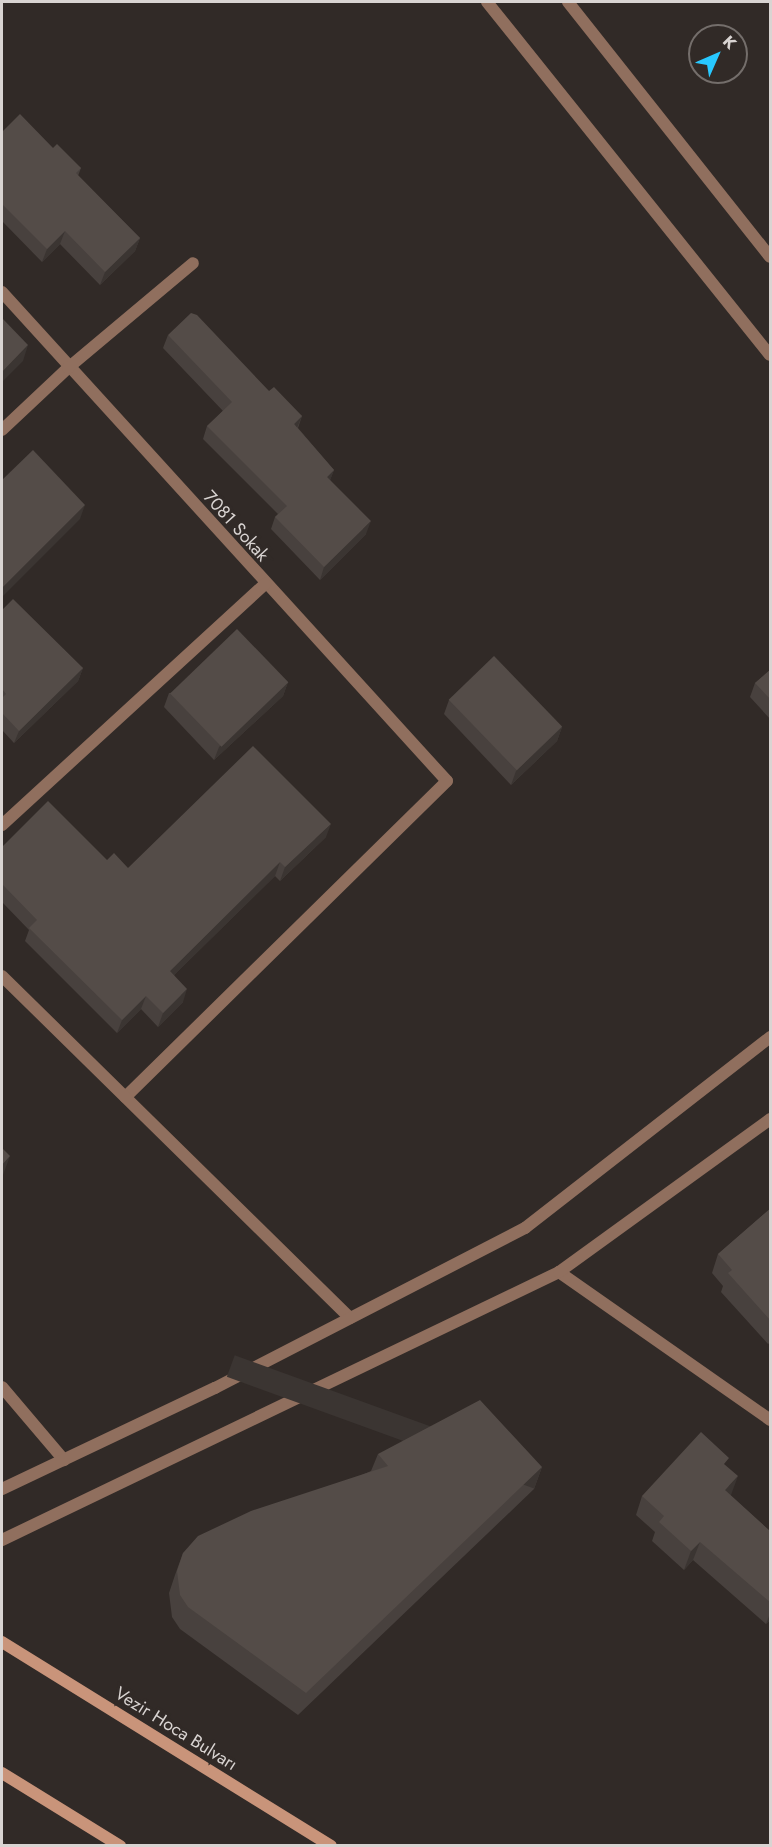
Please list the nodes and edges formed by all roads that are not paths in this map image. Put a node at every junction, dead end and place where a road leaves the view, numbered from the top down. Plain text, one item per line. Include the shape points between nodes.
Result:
1 (487, 2) edge
2 (568, 2) edge
3 (771, 257) edge
4 (193, 263) dead end
5 (2, 292) edge
6 (771, 355) edge
7 (68, 368) junction
8 (2, 430) edge
9 (265, 584) junction
10 (2, 825) edge
11 (2, 976) edge
12 (771, 1037) edge
13 (125, 1097) junction
14 (771, 1119) edge
15 (559, 1272) junction
16 (350, 1318) junction
17 (2, 1387) edge
18 (771, 1420) edge
19 (64, 1460) junction
20 (2, 1489) edge
21 (2, 1540) edge
22 (2, 1642) edge
23 (2, 1773) edge
24 (120, 1845) edge
25 (331, 1845) edge

1 - 6 street
2 - 3 street
4 - 7 street
5 - 7 street, 7081 Sokak
7 - 8 street
7 - 9 street, 7081 Sokak
9 - 10 street
9 - 13 street, 7081 Sokak via 447,781
11 - 13 street
12 - 16 street via 525,1228
13 - 16 street
14 - 15 street
15 - 18 street
15 - 21 street
16 - 19 street
17 - 19 street
19 - 20 street
22 - 25 main road, Vezir Hoca Bulvarı
23 - 24 main road

